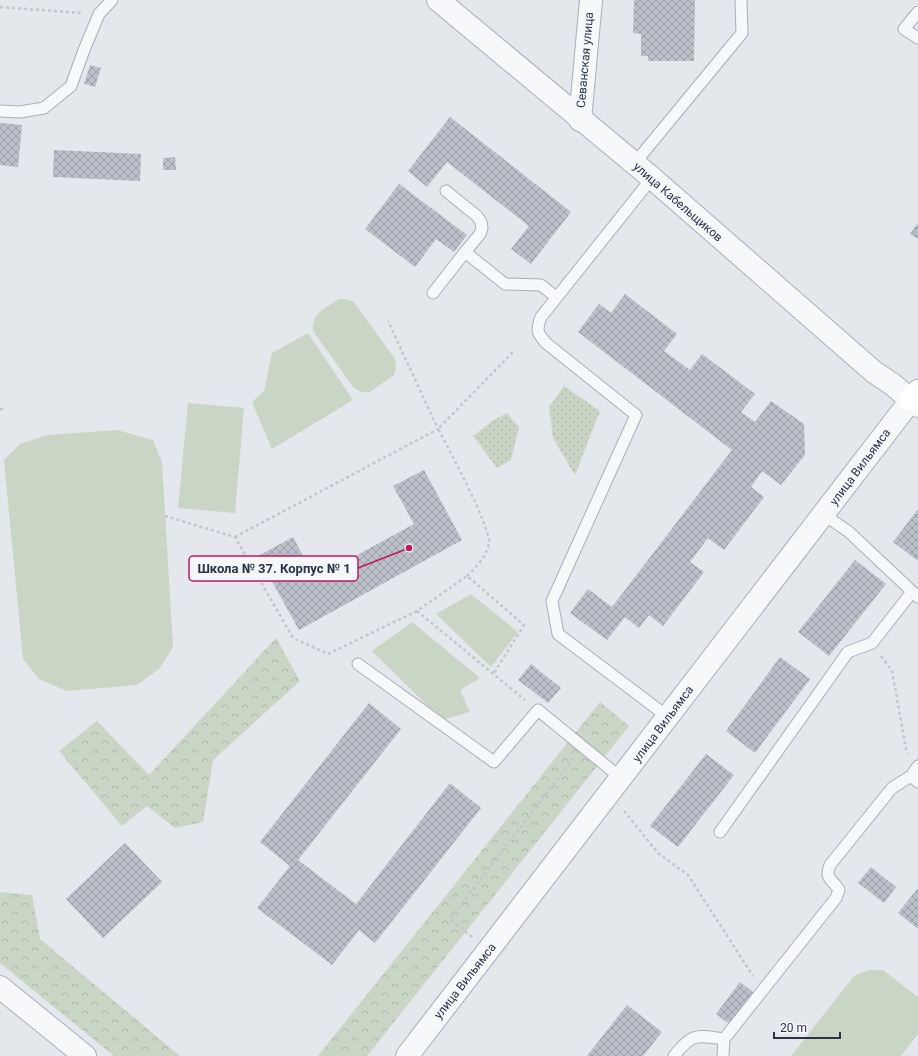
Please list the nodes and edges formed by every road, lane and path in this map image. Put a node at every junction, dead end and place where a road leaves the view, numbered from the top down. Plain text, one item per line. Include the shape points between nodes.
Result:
1 (112, 0) edge
2 (438, 0) edge
3 (591, 0) edge
4 (741, 0) edge
5 (0, 7) edge
6 (918, 12) edge
7 (99, 14) junction
8 (918, 38) edge
9 (0, 111) edge
10 (580, 120) junction
11 (634, 164) junction
12 (652, 178) junction
13 (446, 191) dead end
14 (465, 252) junction
15 (433, 293) dead end
16 (556, 297) junction
17 (388, 321) dead end
18 (516, 350) dead end
19 (916, 399) edge
20 (438, 429) junction
21 (823, 514) junction
22 (165, 516) dead end
23 (235, 537) junction
24 (467, 576) junction
25 (915, 594) edge
26 (417, 611) junction
27 (872, 643) junction
28 (358, 664) dead end
29 (494, 673) junction
30 (538, 710) junction
31 (668, 717) junction
32 (582, 748) junction
33 (918, 766) edge
34 (621, 778) junction
35 (914, 779) edge
36 (624, 810) dead end
37 (720, 832) dead end
38 (473, 938) dead end
39 (0, 987) edge
40 (763, 990) junction
41 (724, 1039) junction
42 (85, 1056) edge
43 (408, 1056) edge
44 (674, 1056) edge
45 (723, 1056) edge

1 - 7 lane
2 - 10 street, улица Кабельщиков
3 - 10 street, Севанская улица
4 - 11 lane via 742,33
5 - 7 path
6 - 8 lane via 904,29
7 - 9 lane via 71,86 44,108 20,112
10 - 11 street, улица Кабельщиков
11 - 12 street, улица Кабельщиков
12 - 16 lane
12 - 19 street, улица Кабельщиков via 874,372
13 - 14 lane via 482,222 480,234
14 - 15 lane
14 - 16 lane via 505,284 541,285
16 - 31 lane via 540,317 537,327 539,335 636,414 552,601 558,634
17 - 20 path
18 - 20 path
19 - 21 street, улица Вильямса
20 - 23 path
20 - 24 path via 485,524 489,542 482,561
21 - 25 lane via 849,532
21 - 31 street, улица Вильямса
22 - 23 path
23 - 26 path via 293,638 328,654
24 - 26 path
24 - 29 path via 524,625
25 - 27 lane
26 - 29 path
27 - 35 path via 892,671
27 - 37 lane via 848,652
28 - 30 lane via 494,762
29 - 30 path
30 - 32 lane
31 - 34 street, улица Вильямса
32 - 34 lane
32 - 38 path via 450,919
33 - 35 lane
34 - 43 street, улица Вильямса
35 - 40 lane via 892,788 830,865 828,876 837,886 839,894
36 - 40 path via 658,853 688,875
39 - 42 street
40 - 41 lane
41 - 44 lane via 695,1037 688,1040
41 - 45 lane

